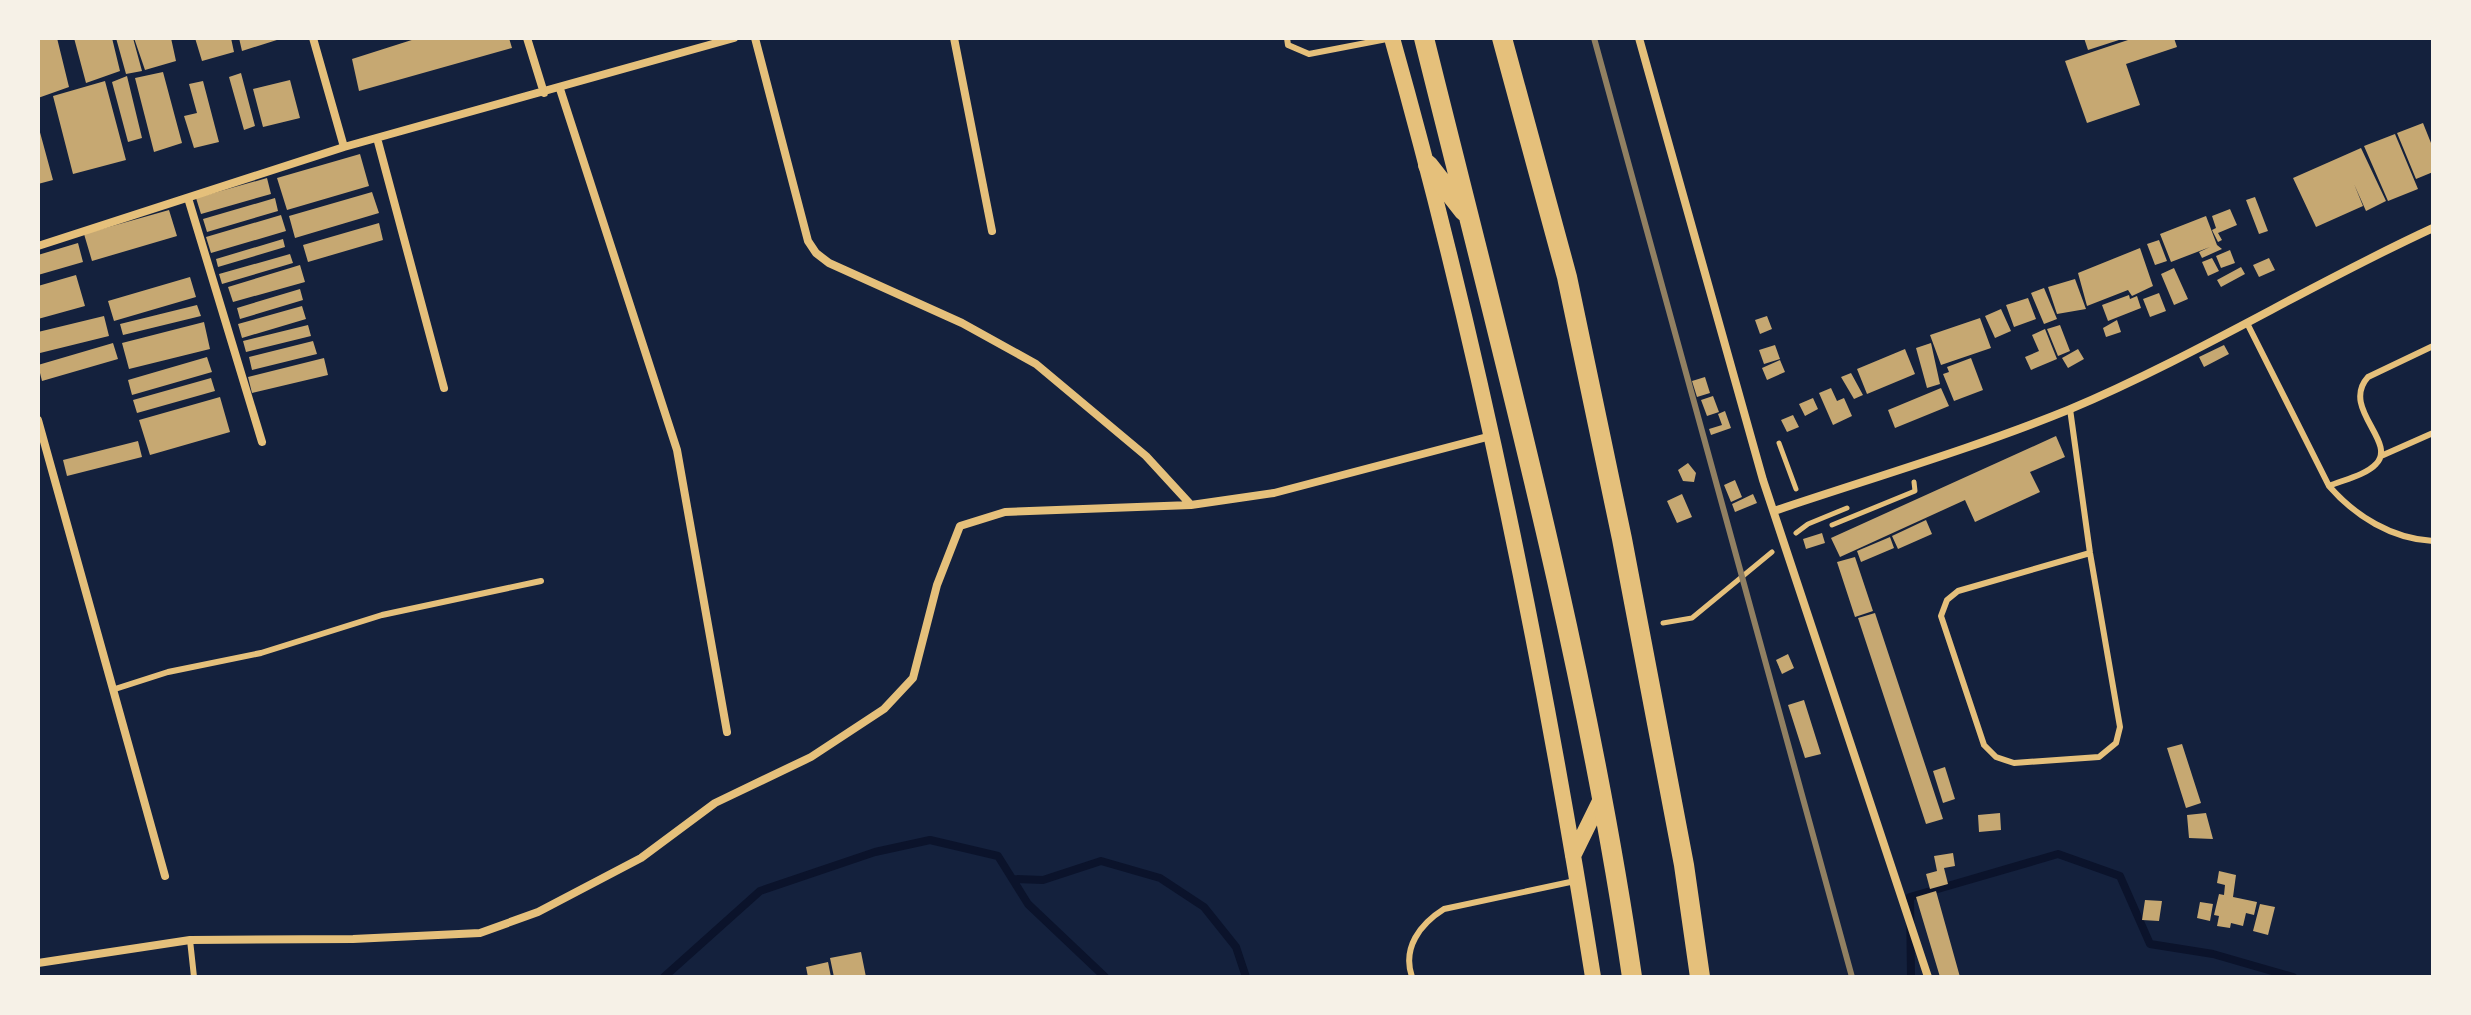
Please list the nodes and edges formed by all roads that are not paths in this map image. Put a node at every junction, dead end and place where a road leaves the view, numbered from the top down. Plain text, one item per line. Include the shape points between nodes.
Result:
1 (313, 38) edge
2 (527, 38) edge
3 (734, 38) edge
4 (755, 38) edge
5 (954, 38) edge
6 (1287, 38) edge
7 (1392, 38) edge
8 (1424, 38) edge
9 (1502, 38) edge
10 (1639, 38) edge
11 (560, 89) junction
12 (544, 93) junction
13 (377, 138) junction
14 (344, 147) junction
15 (1428, 165) junction
16 (188, 198) junction
17 (1469, 218) junction
18 (2433, 228) edge
19 (992, 231) dead end
20 (38, 246) edge
21 (2248, 325) junction
22 (2433, 346) edge
23 (444, 388) dead end
24 (2070, 409) junction
25 (38, 420) edge
26 (2433, 433) edge
27 (1491, 436) junction
28 (262, 442) dead end
29 (2381, 456) junction
30 (2329, 486) junction
31 (1191, 505) junction
32 (1774, 511) junction
33 (2433, 541) edge
34 (2090, 553) junction
35 (541, 581) dead end
36 (115, 689) junction
37 (727, 732) dead end
38 (1601, 799) junction
39 (1573, 856) junction
40 (165, 876) dead end
41 (1578, 881) junction
42 (190, 940) junction
43 (38, 963) edge
44 (194, 977) edge
45 (1412, 977) edge
46 (1593, 977) edge
47 (1632, 977) edge
48 (1700, 977) edge
49 (1928, 977) edge

1 - 14 street
2 - 12 street
3 - 11 street
4 - 31 street via 808,241 816,253 1036,364 1146,456
5 - 19 street
6 - 7 lane via 1288,45 1309,54
7 - 15 main road
8 - 17 main road
9 - 48 main road via 1570,293 1628,570
10 - 32 street
11 - 12 street
11 - 37 street via 677,450
12 - 13 street
13 - 14 street
13 - 23 street
14 - 16 street
15 - 17 main road
15 - 27 main road
16 - 20 street
16 - 28 street
17 - 38 main road via 1552,559
18 - 21 street via 2346,268
21 - 24 street
21 - 30 lane
22 - 29 lane via 2360,385 2358,398
24 - 32 street
24 - 34 lane
25 - 36 street
26 - 29 lane
27 - 31 street via 1274,493
27 - 39 main road
29 - 30 lane via 2375,466
30 - 33 lane via 2344,504 2379,526
31 - 42 street via 1005,512 960,526 937,585 913,678 884,709 811,757 715,803 641,858 538,912 480,933
32 - 49 street
34 - 34 lane via 2120,727 2116,743 2099,757 2014,763 1996,757 1984,745 1941,616 1947,600 1958,591
35 - 36 lane via 382,615 261,653
36 - 40 street
38 - 39 main road
38 - 47 main road
39 - 41 main road
41 - 45 lane via 1444,909 1416,936 1409,954
41 - 46 main road
42 - 43 street
42 - 44 lane

